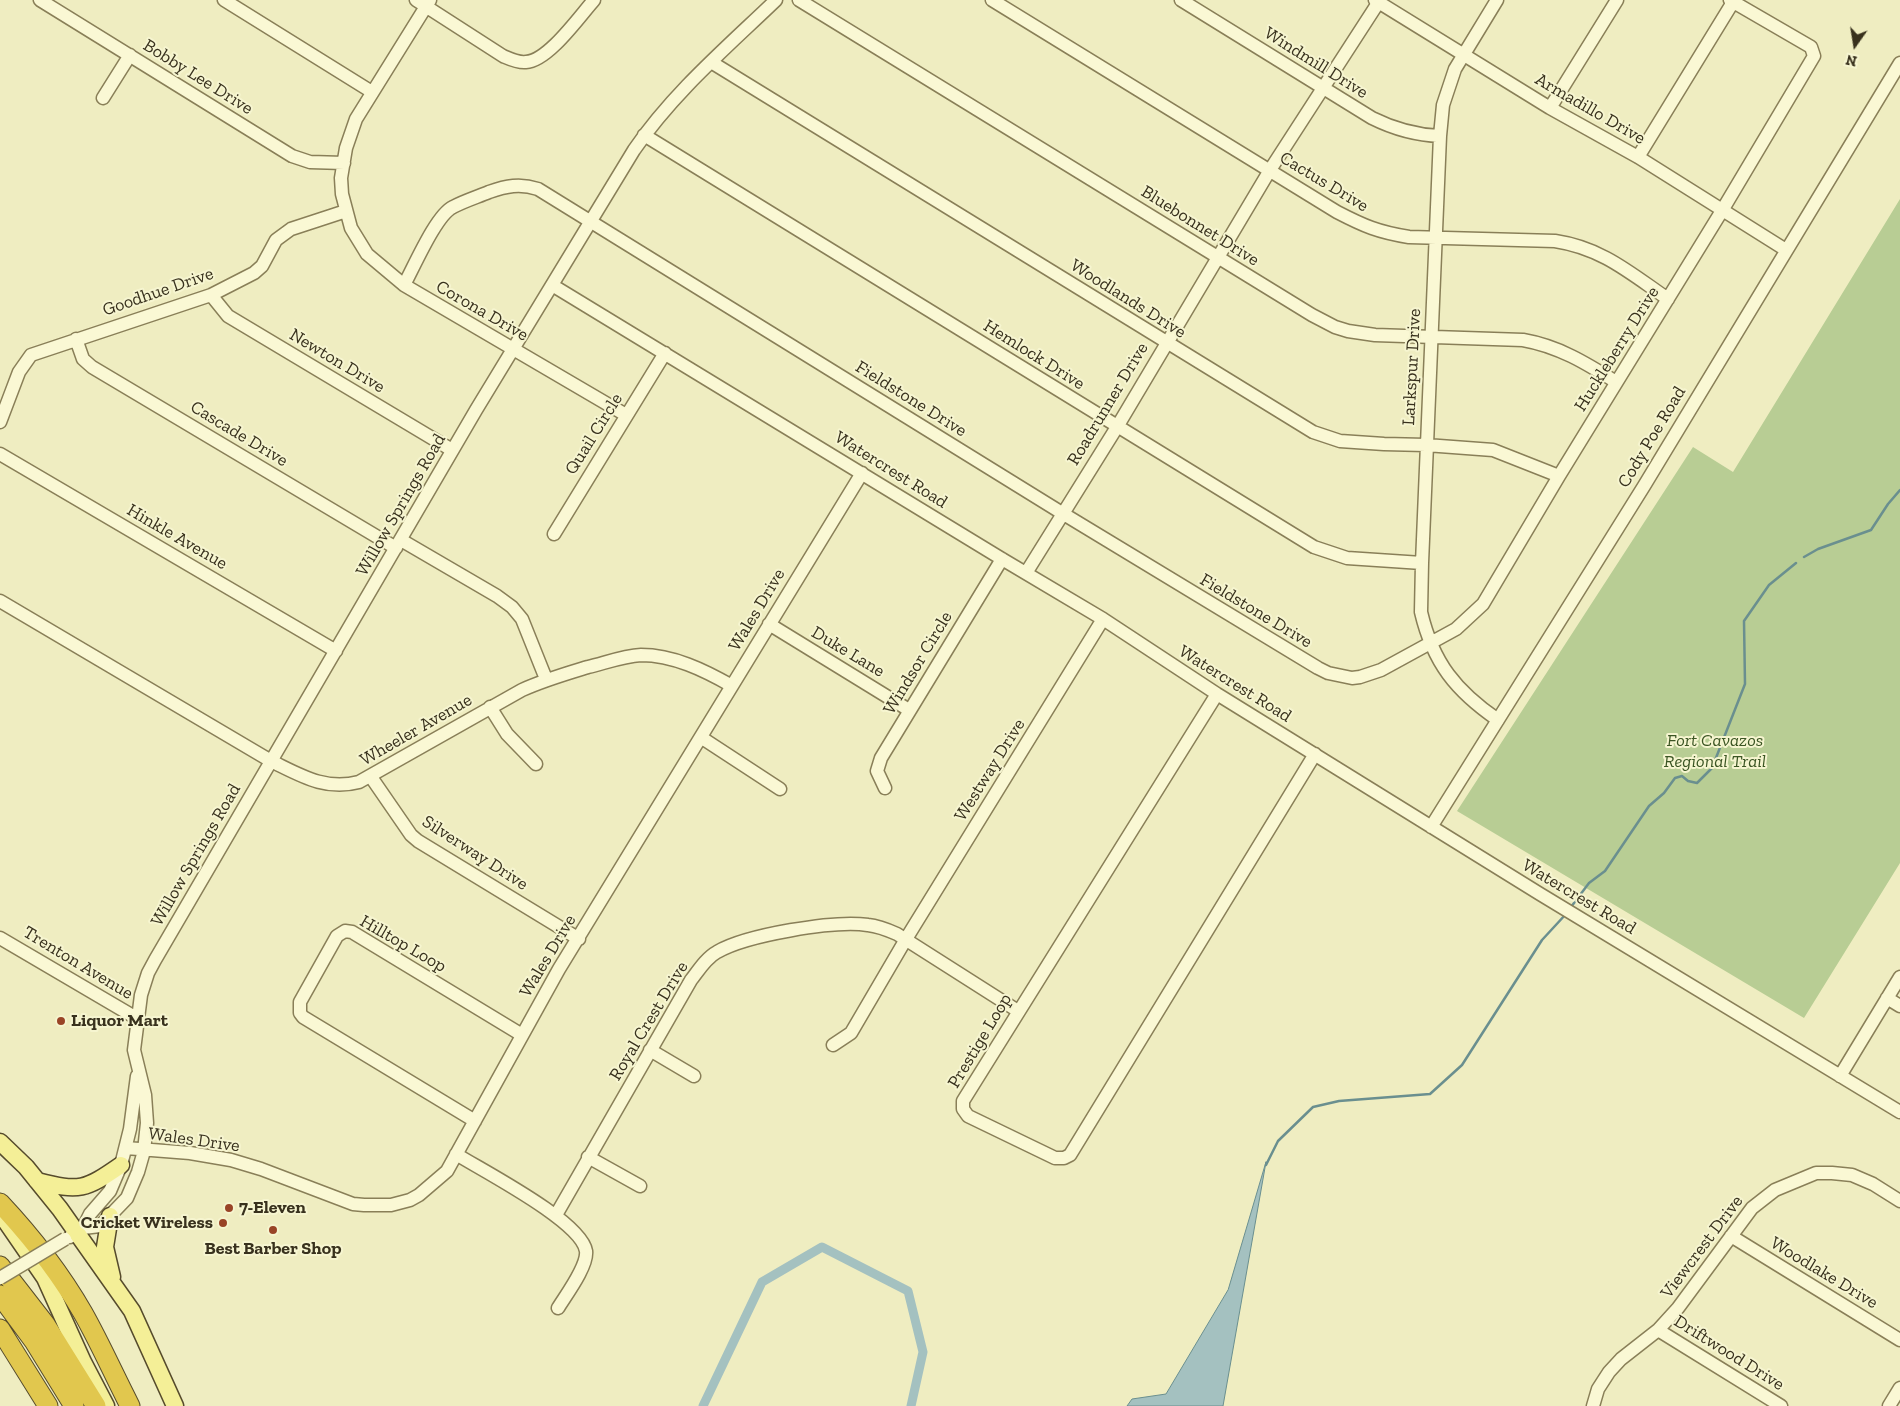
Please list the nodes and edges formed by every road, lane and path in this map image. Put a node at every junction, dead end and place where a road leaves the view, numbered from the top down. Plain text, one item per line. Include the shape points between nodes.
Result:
1 (40, 0) edge
2 (224, 0) edge
3 (594, 0) edge
4 (776, 0) edge
5 (799, 0) edge
6 (992, 0) edge
7 (1181, 0) edge
8 (1497, 0) edge
9 (1617, 0) edge
10 (1378, 1) edge
11 (1732, 1) edge
12 (424, 2) edge
13 (1463, 54) junction
14 (130, 55) junction
15 (711, 62) junction
16 (1900, 63) edge
17 (1322, 87) junction
18 (372, 92) junction
19 (103, 98) dead end
20 (1550, 108) junction
21 (644, 135) junction
22 (1440, 136) junction
23 (1638, 157) junction
24 (344, 163) junction
25 (1270, 170) junction
26 (1723, 209) junction
27 (346, 211) junction
28 (591, 221) junction
29 (1436, 238) junction
30 (1786, 250) junction
31 (1218, 257) junction
32 (404, 284) junction
33 (552, 285) junction
34 (211, 295) junction
35 (1668, 298) junction
36 (1431, 338) junction
37 (76, 339) junction
38 (1166, 343) junction
39 (513, 350) junction
40 (665, 353) junction
41 (1616, 382) junction
42 (626, 416) junction
43 (0, 422) edge
44 (1117, 427) junction
45 (1426, 445) junction
46 (452, 450) junction
47 (0, 454) edge
48 (862, 473) junction
49 (1559, 476) junction
50 (1062, 513) junction
51 (554, 534) dead end
52 (398, 544) junction
53 (1002, 559) junction
54 (1422, 563) junction
55 (1026, 573) junction
56 (0, 601) edge
57 (1103, 619) junction
58 (769, 624) junction
59 (1431, 643) junction
60 (336, 651) junction
61 (546, 679) junction
62 (732, 686) junction
63 (1217, 694) junction
64 (490, 707) junction
65 (909, 710) junction
66 (1498, 720) junction
67 (702, 738) junction
68 (1315, 754) junction
69 (270, 761) junction
70 (536, 764) dead end
71 (371, 777) junction
72 (885, 788) dead end
73 (780, 789) dead end
74 (1431, 827) junction
75 (0, 938) edge
76 (579, 939) junction
77 (906, 939) junction
78 (1900, 977) edge
79 (1887, 998) junction
80 (1900, 1006) edge
81 (1018, 1011) junction
82 (138, 1019) junction
83 (522, 1035) junction
84 (833, 1045) dead end
85 (650, 1050) junction
86 (138, 1071) junction
87 (694, 1076) dead end
88 (1840, 1076) junction
89 (1900, 1112) edge
90 (475, 1121) junction
91 (0, 1142) edge
92 (126, 1148) junction
93 (144, 1151) junction
94 (456, 1154) junction
95 (588, 1158) junction
96 (121, 1165) junction
97 (37, 1181) junction
98 (640, 1186) dead end
99 (1900, 1201) edge
100 (0, 1202) edge
101 (0, 1214) edge
102 (556, 1215) junction
103 (110, 1216) junction
104 (75, 1233) junction
105 (1731, 1236) junction
106 (0, 1266) edge
107 (0, 1278) edge
108 (115, 1286) junction
109 (0, 1295) edge
110 (558, 1308) dead end
111 (0, 1329) edge
112 (1658, 1330) junction
113 (1900, 1340) edge
114 (1900, 1388) edge
115 (48, 1406) edge
116 (74, 1406) edge
117 (96, 1406) edge
118 (106, 1406) edge
119 (130, 1406) edge
120 (175, 1406) edge
121 (1593, 1406) edge
122 (1781, 1406) edge
123 (1889, 1406) edge

1 - 14 street, Bobby Lee Drive
2 - 18 street
3 - 12 street via 548,51 526,62 515,62 503,56
4 - 15 street, Willow Springs Road
5 - 31 street, Bluebonnet Drive
6 - 25 street, Cactus Drive
7 - 17 street, Windmill Drive
8 - 13 street, Larkspur Drive
9 - 20 street
10 - 13 street, Armadillo Drive
10 - 17 street, Roadrunner Drive
11 - 23 street
11 - 26 street, Huckleberry Drive via 1811,47 1814,56
12 - 18 street, Corona Drive
13 - 20 street, Armadillo Drive
13 - 22 street, Larkspur Drive via 1445,94
14 - 19 street
14 - 24 street, Bobby Lee Drive via 292,156 310,162
15 - 21 street, Willow Springs Road via 682,89
15 - 38 street, Woodlands Drive
16 - 30 street, Cody Poe Road
17 - 22 street, Windmill Drive via 1388,126 1415,134
17 - 25 street, Roadrunner Drive
18 - 24 street, Corona Drive via 356,119
20 - 23 street, Armadillo Drive
21 - 28 street, Willow Springs Road
21 - 44 street, Hemlock Drive
22 - 29 street, Larkspur Drive
23 - 26 street, Armadillo Drive
24 - 27 street, Corona Drive via 342,194
25 - 29 street, Cactus Drive via 1337,212 1372,229 1408,237
25 - 31 street, Roadrunner Drive
26 - 30 street, Armadillo Drive
26 - 35 street, Huckleberry Drive
27 - 32 street, Corona Drive via 351,228 367,254
27 - 34 street, Goodhue Drive via 291,229 276,240 254,274
28 - 32 street, Fieldstone Drive via 538,189 522,185 502,187 452,207 445,213
28 - 33 street, Willow Springs Road
28 - 50 street, Fieldstone Drive
29 - 35 street, Cactus Drive via 1577,244 1611,259
29 - 36 street, Larkspur Drive
30 - 66 street, Cody Poe Road
31 - 36 street, Bluebonnet Drive via 1335,327 1375,335
31 - 38 street, Roadrunner Drive
32 - 39 street, Corona Drive
33 - 39 street, Willow Springs Road
33 - 40 street, Watercrest Road
34 - 37 street, Goodhue Drive
34 - 46 street, Newton Drive via 228,316
35 - 41 street, Huckleberry Drive
36 - 41 street, Bluebonnet Drive via 1523,340 1541,344 1584,362
36 - 45 street, Larkspur Drive
37 - 43 street, Goodhue Drive via 31,355 19,372
37 - 52 street, Cascade Drive via 82,359 92,367
38 - 44 street, Roadrunner Drive
38 - 45 street, Woodlands Drive via 1313,432 1340,441
39 - 42 street, Corona Drive
39 - 46 street, Willow Springs Road
40 - 42 street, Quail Circle
40 - 48 street, Watercrest Road
41 - 49 street, Huckleberry Drive
42 - 51 street, Quail Circle
44 - 50 street, Roadrunner Drive
44 - 54 street, Hemlock Drive via 1314,547 1347,558
45 - 49 street, Woodlands Drive via 1494,450
45 - 54 street, Larkspur Drive
46 - 52 street, Willow Springs Road
47 - 60 street, Hinkle Avenue
48 - 53 street, Watercrest Road
48 - 58 street, Wales Drive
49 - 59 street, Huckleberry Drive via 1483,604 1456,629
50 - 55 street, Roadrunner Drive
50 - 59 street, Fieldstone Drive via 1328,673 1360,677 1381,670
52 - 60 street, Willow Springs Road
52 - 61 street, Cascade Drive via 512,607 522,619
53 - 55 street, Watercrest Road
53 - 65 street, Windsor Circle
54 - 59 street, Larkspur Drive via 1421,612
55 - 57 street, Watercrest Road
56 - 69 street, Wheeler Avenue
57 - 63 street, Watercrest Road
57 - 77 street, Westway Drive
58 - 62 street, Wales Drive
58 - 65 street, Duke Lane
59 - 66 street, Larkspur Drive via 1444,670 1462,693
60 - 69 street, Willow Springs Road
61 - 62 street, Wheeler Avenue via 640,655 688,664
61 - 64 street, Wheeler Avenue
62 - 67 street, Wales Drive
63 - 68 street, Watercrest Road
63 - 81 street, Prestige Loop
64 - 70 street via 507,734
64 - 71 street, Wheeler Avenue
65 - 72 street, Windsor Circle via 881,758 877,771
66 - 74 street, Cody Poe Road
67 - 73 street
67 - 76 street, Wales Drive
68 - 74 street, Watercrest Road
68 - 81 street, Prestige Loop via 1070,1155 1064,1158 1055,1158 968,1116 963,1109 963,1101
69 - 71 street, Wheeler Avenue via 304,778 326,784 349,784
69 - 82 street, Willow Springs Road via 148,973
71 - 76 street, Silverway Drive via 418,841
74 - 88 street, Watercrest Road
75 - 82 street, Trenton Avenue
76 - 83 street, Wales Drive
77 - 81 street, Royal Crest Drive
77 - 84 street, Westway Drive via 850,1033
77 - 85 street, Royal Crest Drive via 868,925 834,925 764,936 726,947 714,953 691,980
78 - 79 street
79 - 80 street
79 - 88 street
82 - 86 street, Willow Springs Road via 134,1050
83 - 90 street, Wales Drive
83 - 90 street, Hilltop Loop via 352,932 345,931 337,936 300,1002 303,1017
85 - 87 street
85 - 95 street, Royal Crest Drive
86 - 92 street, Willow Springs Road
86 - 93 street, Willow Springs Road via 147,1123
88 - 89 street, Watercrest Road
90 - 94 street, Wales Drive
91 - 97 main road
92 - 93 street, Wales Drive
92 - 96 street, Willow Springs Road
93 - 94 street, Wales Drive via 190,1153 232,1160 352,1204 381,1206 419,1195 447,1171
93 - 103 street, Willow Springs Road via 130,1193
94 - 102 street
95 - 98 street
95 - 102 street, Royal Crest Drive
96 - 97 main road via 97,1182 82,1187 65,1188
96 - 104 street, Willow Springs Road via 110,1191
97 - 104 main road
99 - 105 street, Viewcrest Drive via 1852,1175 1816,1173 1775,1190 1759,1201
100 - 119 highway via 63,1282
101 - 118 main road via 45,1278
102 - 110 street via 580,1236 586,1250 584,1264
103 - 104 street, Willow Springs Road via 100,1226
103 - 108 main road via 105,1247
104 - 107 street, bridge
104 - 108 main road
105 - 112 street, Viewcrest Drive via 1689,1295
105 - 113 street, Woodlake Drive
106 - 117 highway via 45,1324
108 - 120 main road via 132,1311
109 - 116 highway via 34,1341
111 - 115 highway
112 - 121 street, Viewcrest Drive via 1620,1359 1598,1389
112 - 122 street, Driftwood Drive
114 - 123 street

